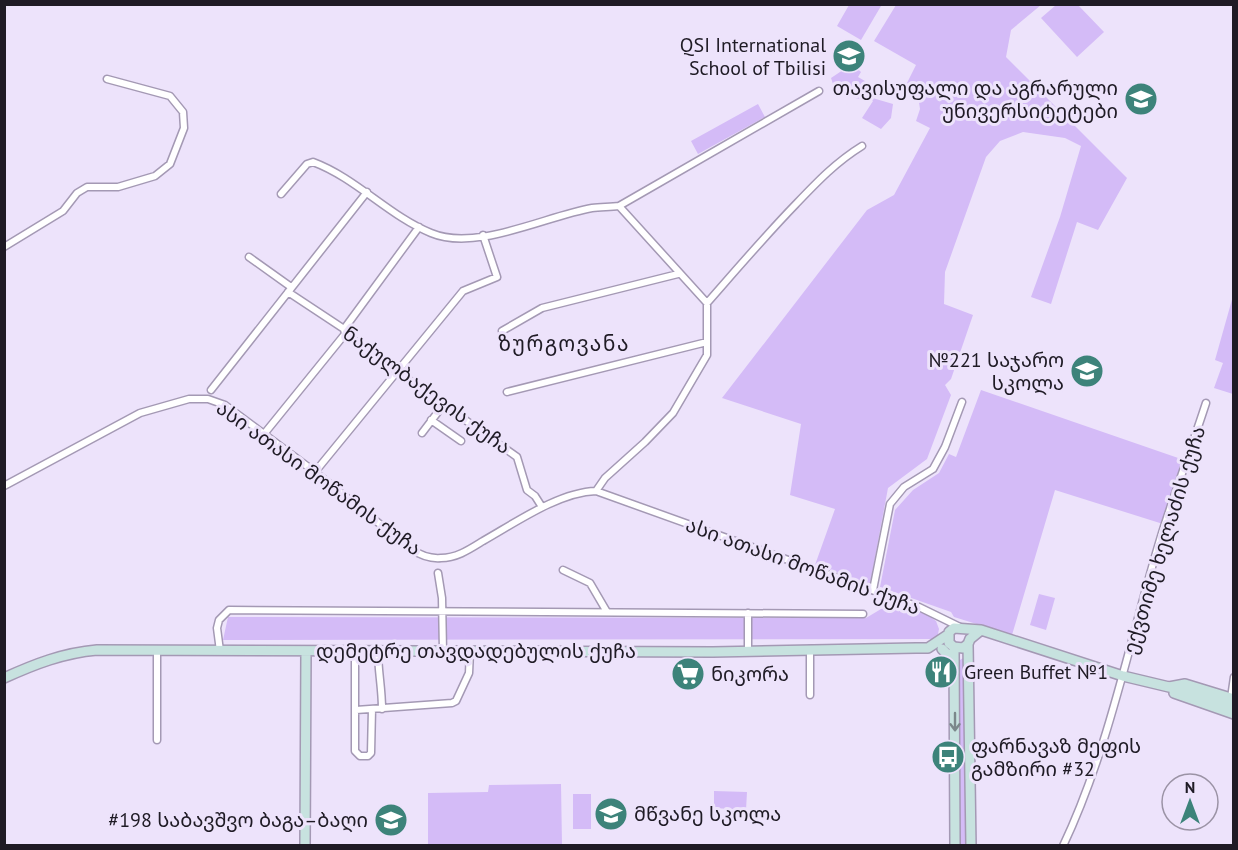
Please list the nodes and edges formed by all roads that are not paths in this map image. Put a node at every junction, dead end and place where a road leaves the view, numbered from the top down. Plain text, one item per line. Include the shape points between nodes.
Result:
1 (107, 79) dead end
2 (819, 91) dead end
3 (862, 146) dead end
4 (367, 192) junction
5 (281, 194) dead end
6 (619, 206) junction
7 (419, 227) junction
8 (483, 236) junction
9 (4, 247) edge
10 (249, 257) dead end
11 (678, 274) junction
12 (289, 289) junction
13 (707, 303) junction
14 (502, 331) dead end
15 (344, 332) junction
16 (707, 342) junction
17 (397, 370) junction
18 (211, 390) dead end
19 (507, 392) dead end
20 (962, 402) dead end
21 (1206, 403) dead end
22 (444, 404) junction
23 (432, 420) junction
24 (422, 433) dead end
25 (264, 434) junction
26 (461, 441) dead end
27 (315, 472) junction
28 (4, 486) edge
29 (596, 491) junction
30 (542, 507) junction
31 (563, 570) dead end
32 (438, 573) dead end
33 (873, 590) junction
34 (442, 611) junction
35 (607, 612) junction
36 (748, 613) junction
37 (863, 614) dead end
38 (939, 616) junction
39 (962, 628) junction
40 (981, 630) junction
41 (949, 633) junction
42 (969, 641) junction
43 (953, 647) junction
44 (928, 648) junction
45 (810, 649) junction
46 (942, 649) junction
47 (157, 651) junction
48 (220, 651) junction
49 (306, 651) junction
50 (355, 651) junction
51 (378, 651) junction
52 (442, 651) junction
53 (470, 651) junction
54 (748, 651) junction
55 (955, 663) junction
56 (1123, 676) junction
57 (1233, 677) edge
58 (4, 678) edge
59 (1164, 688) junction
60 (810, 695) dead end
61 (1232, 702) edge
62 (382, 708) junction
63 (372, 709) junction
64 (356, 710) junction
65 (1233, 714) edge
66 (157, 740) dead end
67 (305, 846) edge
68 (955, 846) edge
69 (971, 846) edge
70 (1063, 846) edge

1 - 9 street via 170,96 183,112 184,128 170,164 155,176 118,188 87,187 63,211
2 - 6 street
3 - 13 street via 840,159 805,194
4 - 5 street via 313,162
4 - 7 street
4 - 12 street
6 - 8 street via 591,208
6 - 11 street
7 - 8 street via 442,237
7 - 15 street
8 - 17 street via 497,277 463,291
10 - 12 street, ნაქულბაქევის ქუჩა
11 - 13 street
11 - 14 street via 542,308
12 - 15 street, ნაქულბაქევის ქუჩა
12 - 18 street
13 - 16 street
15 - 17 street, ნაქულბაქევის ქუჩა
15 - 25 street
16 - 19 street
16 - 29 street via 707,355 673,413
17 - 22 street, ნაქულბაქევის ქუჩა
17 - 27 street
20 - 33 street via 933,469 904,487 890,504
21 - 56 street, ექვთიმე ხელაძის ქუჩა via 1162,533
22 - 23 street
22 - 30 street, ნაქულბაქევის ქუჩა via 517,457 527,490
23 - 24 street
23 - 26 street
25 - 27 street, ასი ათასი მოწამის ქუჩა
25 - 28 street, ასი ათასი მოწამის ქუჩა via 225,405 208,399 189,399 140,413
27 - 30 street, ასი ათასი მოწამის ქუჩა via 411,549 428,557 462,553
29 - 30 street, ასი ათასი მოწამის ქუჩა
29 - 33 street, ასი ათასი მოწამის ქუჩა
31 - 35 street via 590,583
32 - 34 street
33 - 38 street, ასი ათასი მოწამის ქუჩა
34 - 35 street, დემეტრე თავდადებულის ქუჩა
34 - 48 street, დემეტრე თავდადებულის ქუჩა via 229,610 217,628
34 - 52 street
35 - 36 street, დემეტრე თავდადებულის ქუჩა
36 - 37 street, დემეტრე თავდადებულის ქუჩა
36 - 54 street
38 - 39 street, ასი ათასი მოწამის ქუჩა
38 - 41 street, ასი ათასი მოწამის ქუჩა
39 - 40 main road
39 - 41 main road
39 - 42 main road via 968,632
40 - 42 main road
40 - 56 main road
41 - 43 main road
41 - 44 main road
42 - 43 main road via 960,648
42 - 69 main road
43 - 46 main road
43 - 55 main road
44 - 45 main road, დემეტრე თავდადებულის ქუჩა
44 - 46 main road, დემეტრე თავდადებულის ქუჩა
45 - 54 main road, დემეტრე თავდადებულის ქუჩა
45 - 60 street
46 - 55 main road
47 - 48 main road, დემეტრე თავდადებულის ქუჩა
47 - 58 main road, დემეტრე თავდადებულის ქუჩა via 69,653
47 - 66 street
48 - 49 main road, დემეტრე თავდადებულის ქუჩა
49 - 50 main road, დემეტრე თავდადებულის ქუჩა
49 - 67 main road
50 - 51 main road, დემეტრე თავდადებულის ქუჩა
50 - 64 street
51 - 52 main road, დემეტრე თავდადებულის ქუჩა
51 - 62 street
52 - 53 main road, დემეტრე თავდადებულის ქუჩა
53 - 54 main road, დემეტრე თავდადებულის ქუჩა
53 - 62 street via 468,674 456,701
55 -> 68 main road
56 - 59 main road
56 - 70 street, ექვთიმე ხელაძის ქუჩა via 1086,793
57 - 61 street
59 - 61 main road
59 - 61 main road via 1185,684
59 - 65 main road
62 - 63 street
63 - 64 street
63 - 64 street via 368,756 355,751

